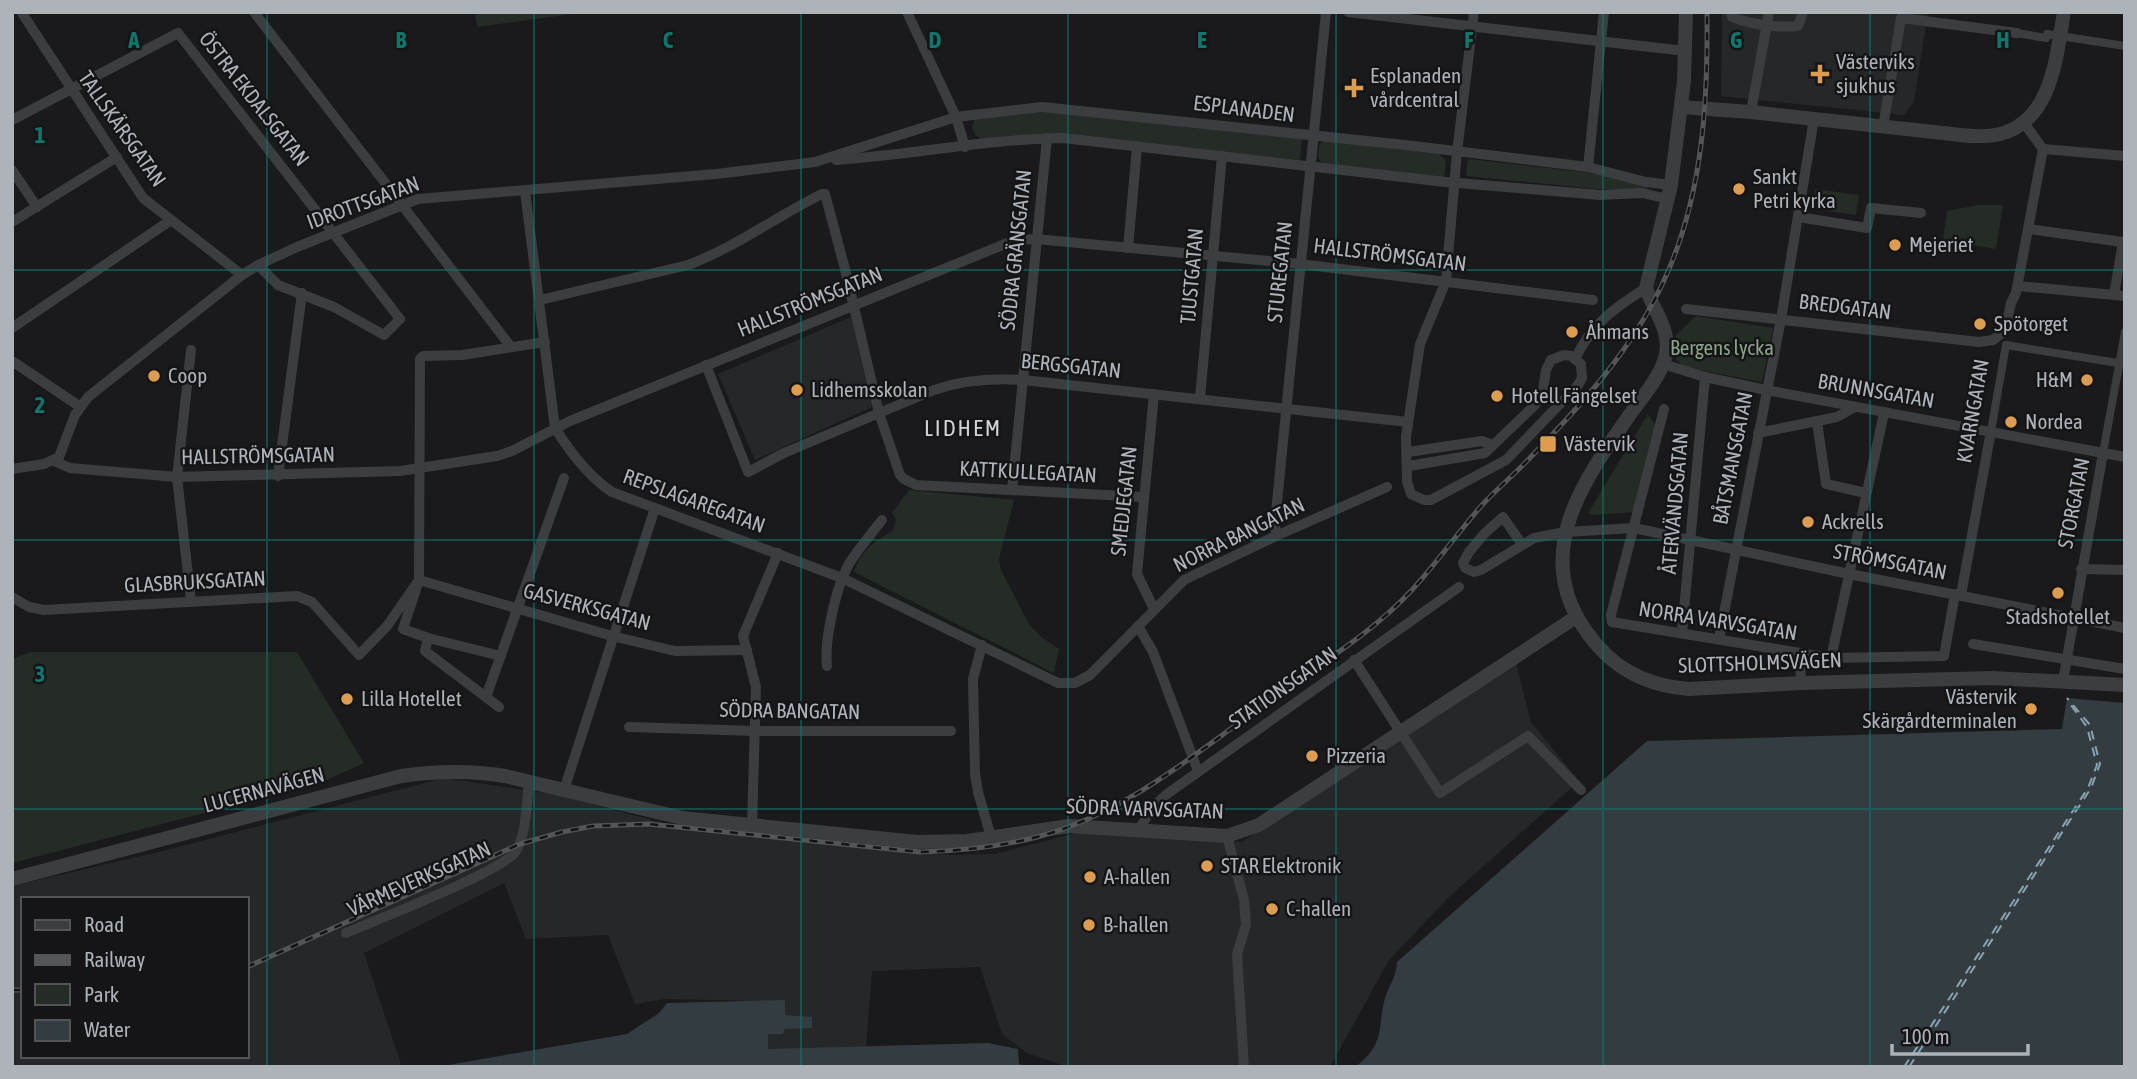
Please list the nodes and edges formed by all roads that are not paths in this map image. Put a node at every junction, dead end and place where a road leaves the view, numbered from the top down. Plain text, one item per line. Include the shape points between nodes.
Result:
1 (22, 12) edge
2 (254, 12) edge
3 (1326, 12) edge
4 (1348, 12) edge
5 (1474, 12) edge
6 (1604, 12) edge
7 (1686, 12) edge
8 (1731, 12) edge
9 (1769, 12) edge
10 (1803, 12) edge
11 (2064, 12) edge
12 (912, 14) edge
13 (12, 18) edge
14 (1766, 25) junction
15 (1472, 26) junction
16 (2017, 33) joint
17 (2051, 36) junction
18 (1600, 42) junction
19 (2125, 47) edge
20 (1676, 50) dead end
21 (69, 88) junction
22 (1681, 107) junction
23 (1751, 112) junction
24 (956, 117) junction
25 (1814, 119) junction
26 (12, 120) edge
27 (2024, 123) junction
28 (1883, 127) junction
29 (1314, 136) junction
30 (1047, 138) junction
31 (965, 147) junction
32 (1137, 147) junction
33 (2043, 149) junction
34 (1457, 152) junction
35 (1222, 156) junction
36 (2125, 156) edge
37 (117, 158) junction
38 (816, 162) junction
39 (1311, 166) junction
40 (1588, 167) junction
41 (12, 170) edge
42 (1455, 182) junction
43 (525, 191) junction
44 (1669, 192) junction
45 (401, 205) junction
46 (37, 207) junction
47 (1921, 213) dead end
48 (1798, 217) junction
49 (171, 220) junction
50 (12, 222) edge
51 (2028, 229) junction
52 (334, 233) junction
53 (1037, 239) junction
54 (2124, 242) edge
55 (1128, 248) junction
56 (1213, 257) junction
57 (1300, 264) junction
58 (258, 265) junction
59 (242, 275) junction
60 (1446, 281) junction
61 (2018, 286) junction
62 (1646, 288) junction
63 (302, 293) junction
64 (2119, 295) edge
65 (540, 300) junction
66 (1593, 300) dead end
67 (854, 305) junction
68 (1686, 309) dead end
69 (1781, 319) junction
70 (12, 328) edge
71 (2125, 332) edge
72 (2002, 341) junction
73 (545, 342) junction
74 (511, 347) junction
75 (191, 350) dead end
76 (1575, 359) junction
77 (12, 361) edge
78 (1663, 364) junction
79 (2122, 364) edge
80 (706, 365) junction
81 (1705, 377) junction
82 (1023, 380) junction
83 (1766, 390) junction
84 (1154, 394) junction
85 (1200, 398) junction
86 (79, 406) junction
87 (1855, 407) junction
88 (1286, 408) junction
89 (1664, 408) dead end
90 (879, 413) junction
91 (1884, 413) junction
92 (1408, 422) junction
93 (1817, 422) junction
94 (555, 428) junction
95 (1991, 431) junction
96 (1758, 433) junction
97 (1492, 445) junction
98 (1408, 452) junction
99 (2103, 453) junction
100 (2125, 457) edge
101 (54, 461) junction
102 (1409, 466) junction
103 (12, 468) edge
104 (419, 469) junction
105 (278, 476) junction
106 (177, 477) junction
107 (564, 478) dead end
108 (1387, 487) dead end
109 (1012, 491) junction
110 (1866, 493) junction
111 (1144, 497) junction
112 (655, 508) junction
113 (882, 520) dead end
114 (1634, 528) junction
115 (1565, 532) junction
116 (1276, 536) junction
117 (1691, 541) junction
118 (1521, 543) junction
119 (1736, 550) junction
120 (778, 553) junction
121 (2081, 569) junction
122 (2125, 570) edge
123 (1849, 574) junction
124 (842, 578) junction
125 (419, 580) junction
126 (1459, 587) dead end
127 (1958, 594) junction
128 (12, 597) edge
129 (191, 601) junction
130 (518, 609) junction
131 (1154, 609) junction
132 (1576, 617) junction
133 (2073, 618) junction
134 (1138, 626) junction
135 (2125, 628) edge
136 (1682, 632) junction
137 (612, 636) junction
138 (428, 638) junction
139 (1719, 639) junction
140 (1973, 644) dead end
141 (982, 645) junction
142 (747, 650) junction
143 (1800, 653) junction
144 (501, 656) junction
145 (1944, 656) joint
146 (1831, 658) junction
147 (2065, 659) junction
148 (1354, 660) junction
149 (827, 666) dead end
150 (2125, 669) edge
151 (2063, 681) junction
152 (1801, 683) junction
153 (2125, 685) edge
154 (486, 697) junction
155 (499, 707) dead end
156 (629, 727) dead end
157 (756, 731) junction
158 (951, 732) dead end
159 (1401, 733) junction
160 (1198, 771) junction
161 (529, 782) junction
162 (564, 790) junction
163 (1581, 790) dead end
164 (752, 826) junction
165 (1139, 830) junction
166 (1227, 836) junction
167 (990, 837) junction
168 (12, 879) edge
169 (346, 933) dead end
170 (1244, 1067) edge

1 - 13 street
1 - 21 street, TALLSKÄRSGATAN
2 - 45 street
3 - 29 street, STUREGATAN
4 - 15 street
5 - 15 street
6 - 18 street
7 - 22 street
8 - 14 street via 1744,22
9 - 14 street
10 - 14 street via 1798,26
11 - 17 street
12 - 24 street
14 - 23 street
15 - 18 street
15 - 34 street
16 - 17 street
16 - 28 street via 1902,18
17 - 19 street
17 - 27 street via 2053,71 2045,95
18 - 20 street
18 - 40 street
21 - 26 street, ÖSTRA EKDALSGATAN
21 - 37 street, TALLSKÄRSGATAN
21 - 52 street, ÖSTRA EKDALSGATAN via 178,33
22 - 23 street
22 - 44 street
23 - 25 street
24 - 29 street, ESPLANADEN via 1060,108
24 - 31 street
24 - 38 street, ESPLANADEN
25 - 28 street
25 - 48 street, BÅTSMANSGATAN
27 - 28 street via 2001,134 1975,136
27 - 33 street
29 - 34 street, ESPLANADEN
29 - 39 street, STUREGATAN
30 - 31 street
30 - 32 street
30 - 53 street, SÖDRA GRÄNSGATAN
31 - 38 street
32 - 35 street
32 - 55 street
33 - 36 street
33 - 51 street, KVARNGATAN
34 - 40 street, ESPLANADEN
34 - 42 street
35 - 39 street
35 - 56 street, TJUSTGATAN
37 - 46 street
37 - 49 street, TALLSKÄRSGATAN via 143,198
38 - 43 street, IDROTTSGATAN
39 - 42 street
39 - 57 street, STUREGATAN
40 - 44 street, ESPLANADEN
41 - 46 street
42 - 44 street via 1600,195
42 - 60 street
43 - 45 street, IDROTTSGATAN via 436,197
43 - 65 street, REPSLAGAREGATAN
44 - 62 street
45 - 52 street, IDROTTSGATAN
45 - 74 street
46 - 50 street
47 - 48 street via 1871,208 1867,228
48 - 69 street, BÅTSMANSGATAN
49 - 59 street, TALLSKÄRSGATAN
49 - 70 street
51 - 54 street
51 - 61 street, KVARNGATAN
52 - 58 street, IDROTTSGATAN
52 - 63 street, ÖSTRA EKDALSGATAN via 400,319 384,335
53 - 55 street, HALLSTRÖMSGATAN
53 - 67 street, HALLSTRÖMSGATAN via 1015,240
53 - 82 street, SÖDRA GRÄNSGATAN
54 - 64 street
55 - 56 street, HALLSTRÖMSGATAN
56 - 57 street, HALLSTRÖMSGATAN
56 - 85 street, TJUSTGATAN
57 - 60 street, HALLSTRÖMSGATAN
57 - 88 street, STUREGATAN
58 - 59 street, IDROTTSGATAN
58 - 63 street via 278,285
59 - 86 street, IDROTTSGATAN
60 - 66 street, HALLSTRÖMSGATAN
60 - 92 street via 1420,344
61 - 64 street
61 - 72 street, KVARNGATAN
62 - 76 street via 1605,316
62 - 78 street via 1666,336
63 - 105 street
65 - 67 street via 710,257 822,194 827,196
65 - 73 street, REPSLAGAREGATAN
67 - 80 street, HALLSTRÖMSGATAN
67 - 90 street
68 - 69 street, BREDGATAN
69 - 72 street, BREDGATAN
69 - 83 street, BÅTSMANSGATAN
71 - 79 street, STORGATAN
72 - 79 street, BREDGATAN
72 - 95 street, KVARNGATAN
73 - 74 street
73 - 94 street, REPSLAGAREGATAN
74 - 104 street via 423,356 419,363
75 - 106 street
76 - 97 street via 1564,355 1551,360 1535,405
76 - 102 street via 1583,372 1578,384 1506,460 1432,500 1416,497 1409,489
77 - 86 street
78 - 81 street, BRUNNSGATAN
78 - 115 street, SLOTTSHOLMSVÄGEN via 1583,484
79 - 99 street, STORGATAN
80 - 90 street, BERGSGATAN via 748,471
80 - 94 street, HALLSTRÖMSGATAN
81 - 83 street, BRUNNSGATAN
81 - 117 street, ÅTERVÄNDSGATAN
82 - 84 street, BERGSGATAN
82 - 90 street, BERGSGATAN via 985,379 949,385
82 - 109 street, SÖDRA GRÄNSGATAN
83 - 87 street, BRUNNSGATAN
83 - 96 street, BÅTSMANSGATAN
84 - 85 street, BERGSGATAN
84 - 111 street, SMEDJEGATAN
85 - 88 street, BERGSGATAN
86 - 101 street via 62,452
87 - 91 street, BRUNNSGATAN
87 - 93 street
88 - 92 street, BERGSGATAN
88 - 116 street, STUREGATAN
89 - 114 street
90 - 109 street, KATTKULLEGATAN via 900,475 910,483
91 - 95 street, BRUNNSGATAN
91 - 110 street
92 - 98 street
93 - 96 street
93 - 110 street via 1826,484
94 - 104 street, HALLSTRÖMSGATAN via 497,456
94 - 112 street, REPSLAGAREGATAN via 604,487
95 - 99 street, BRUNNSGATAN
95 - 127 street, KVARNGATAN
96 - 119 street, BÅTSMANSGATAN
97 - 98 street via 1482,441
97 - 102 street via 1475,456
98 - 102 street
99 - 100 street, BRUNNSGATAN
99 - 121 street, STORGATAN
101 - 103 street
101 - 106 street, HALLSTRÖMSGATAN via 70,468
104 - 105 street, HALLSTRÖMSGATAN
104 - 125 street
105 - 106 street, HALLSTRÖMSGATAN
106 - 129 street
107 - 130 street
108 - 116 street, NORRA BANGATAN
109 - 111 street, KATTKULLEGATAN
110 - 123 street
111 - 131 street, SMEDJEGATAN via 1137,573
112 - 120 street, REPSLAGAREGATAN
112 - 137 street
113 - 124 street
114 - 115 street, STRÖMSGATAN
114 - 117 street, STRÖMSGATAN
114 - 136 street, NORRA VARVSGATAN via 1612,622
115 - 118 street
115 - 132 street, SLOTTSHOLMSVÄGEN via 1563,565
116 - 131 street, NORRA BANGATAN via 1184,580
117 - 119 street, STRÖMSGATAN
117 - 136 street, ÅTERVÄNDSGATAN
118 - 118 street via 1503,517 1463,563 1474,572 1481,570
119 - 123 street, STRÖMSGATAN
119 - 139 street, BÅTSMANSGATAN
120 - 124 street, REPSLAGAREGATAN
120 - 142 street via 743,636
121 - 122 street
121 - 133 street, STORGATAN
123 - 127 street, STRÖMSGATAN
123 - 146 street
124 - 141 street, REPSLAGAREGATAN
124 - 149 street via 825,648
125 - 129 street, GLASBRUKSGATAN via 387,626 359,655 303,597
125 - 130 street, GASVERKSGATAN
125 - 138 street via 404,629
126 - 148 street, STATIONSGATAN
127 - 133 street, STRÖMSGATAN
127 - 145 street, KVARNGATAN
128 - 129 street, GLASBRUKSGATAN via 44,610
130 - 137 street, GASVERKSGATAN
130 - 144 street
131 - 134 street, NORRA BANGATAN
132 - 152 street, SLOTTSHOLMSVÄGEN via 1608,657 1637,678 1654,683 1689,689
132 - 159 street, SÖDRA VARVSGATAN
133 - 135 street, STRÖMSGATAN
133 - 147 street, STORGATAN
134 - 141 street, NORRA BANGATAN via 1090,675 1068,684
134 - 160 street via 1153,652
136 - 139 street, NORRA VARVSGATAN
137 - 142 street, GASVERKSGATAN via 676,651
137 - 162 street
138 - 144 street
138 - 154 street via 425,652
139 - 143 street, NORRA VARVSGATAN
140 - 147 street
141 - 167 street via 973,679 975,774
142 - 157 street via 756,687
143 - 146 street, NORRA VARVSGATAN
143 - 152 street
144 - 154 street
145 - 146 street, NORRA VARVSGATAN
147 - 150 street
147 - 151 street, STORGATAN
148 - 159 street
148 - 160 street, STATIONSGATAN
151 - 152 street, SLOTTSHOLMSVÄGEN via 1992,678
151 - 153 street, SLOTTSHOLMSVÄGEN
154 - 155 street
156 - 157 street, SÖDRA BANGATAN
157 - 158 street, SÖDRA BANGATAN
157 - 164 street
159 - 163 street via 1440,793 1528,736
159 - 166 street, SÖDRA VARVSGATAN via 1259,825
160 - 165 street, STATIONSGATAN via 1157,802
161 - 162 street, SÖDRA VARVSGATAN
161 - 168 street, LUCERNAVÄGEN via 476,771 401,776
161 - 169 street, VÄRMEVERKSGATAN via 520,844 511,858
162 - 164 street, SÖDRA VARVSGATAN via 682,818
164 - 167 street, SÖDRA VARVSGATAN via 917,842
165 - 166 street, SÖDRA VARVSGATAN
165 - 167 street, SÖDRA VARVSGATAN via 1057,827
166 - 170 street via 1246,925 1237,954

